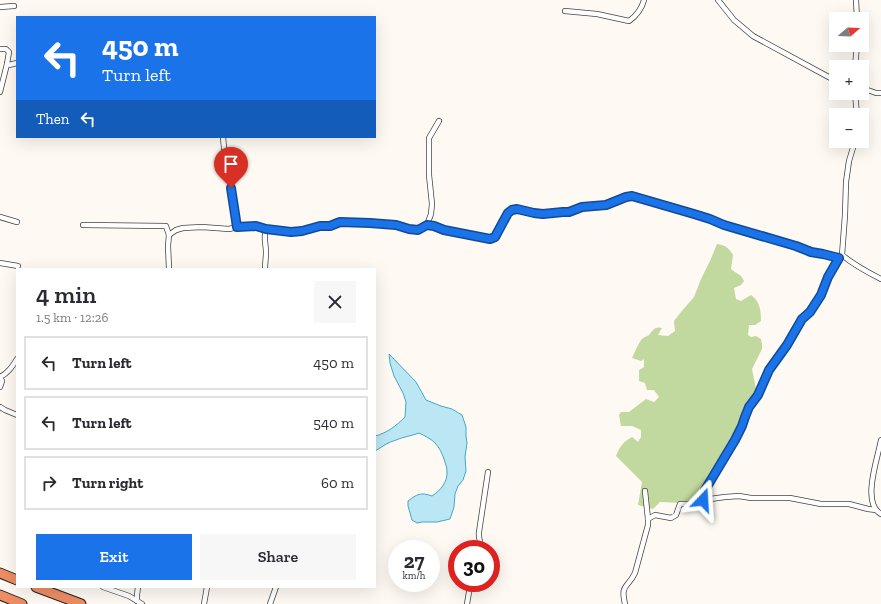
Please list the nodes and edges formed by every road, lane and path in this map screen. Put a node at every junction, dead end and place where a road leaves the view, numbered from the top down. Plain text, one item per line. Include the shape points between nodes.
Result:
1 (644, 0) edge
2 (718, 0) edge
3 (856, 0) edge
4 (14, 6) dead end
5 (0, 7) edge
6 (565, 11) dead end
7 (857, 12) edge
8 (0, 49) edge
9 (16, 63) edge
10 (7, 64) junction
11 (829, 77) edge
12 (869, 90) edge
13 (0, 92) edge
14 (881, 93) edge
15 (439, 122) dead end
16 (223, 138) edge
17 (853, 148) edge
18 (0, 217) edge
19 (17, 222) dead end
20 (83, 224) dead end
21 (427, 225) junction
22 (237, 227) junction
23 (266, 229) junction
24 (169, 235) junction
25 (841, 256) junction
26 (0, 263) edge
27 (18, 266) dead end
28 (169, 268) edge
29 (265, 268) edge
30 (881, 279) edge
31 (16, 361) edge
32 (0, 377) edge
33 (0, 387) edge
34 (0, 407) edge
35 (16, 415) edge
36 (881, 440) edge
37 (488, 472) dead end
38 (645, 491) dead end
39 (703, 500) junction
40 (876, 510) junction
41 (881, 514) edge
42 (648, 519) junction
43 (480, 540) edge
44 (0, 573) edge
45 (16, 580) edge
46 (39, 588) edge
47 (106, 588) edge
48 (138, 588) edge
49 (207, 588) edge
50 (276, 588) edge
51 (469, 592) edge
52 (0, 596) edge
53 (137, 601) junction
54 (22, 604) edge
55 (81, 604) edge
56 (142, 604) edge
57 (204, 604) edge
58 (270, 604) edge
59 (467, 604) edge
60 (625, 604) edge

1 - 6 street via 634,18 629,21
2 - 11 street via 734,20 753,36
3 - 7 street
4 - 5 street
8 - 10 street via 9,52
9 - 10 street
10 - 13 street
12 - 14 street
15 - 21 street via 429,138 429,186 432,204
16 - 22 street via 226,170 230,180
17 - 25 street via 846,182 846,215
18 - 19 street
20 - 24 street via 160,225 166,226
21 - 23 street via 418,230 396,225 340,222 302,231
21 - 25 street via 490,239 495,237 512,210 543,214 569,212 582,207 606,205 632,196 811,252
22 - 23 street via 256,226
22 - 24 street via 183,228
23 - 29 street
24 - 28 street
25 - 30 street
25 - 39 street via 821,295 769,370 735,440 705,490
26 - 27 street
31 - 32 street via 12,368
32 - 33 street
34 - 35 street
36 - 40 street via 871,490
37 - 43 street via 478,537
38 - 42 street
39 - 40 street via 739,496 790,498 821,504 849,504
39 - 42 street via 680,504 676,515 671,518 655,515
40 - 41 street
42 - 60 street via 635,573 624,588
44 - 45 highway
46 - 55 highway
47 - 53 street
48 - 53 street
49 - 57 street
50 - 58 street
51 - 59 street
52 - 54 highway
53 - 56 street

